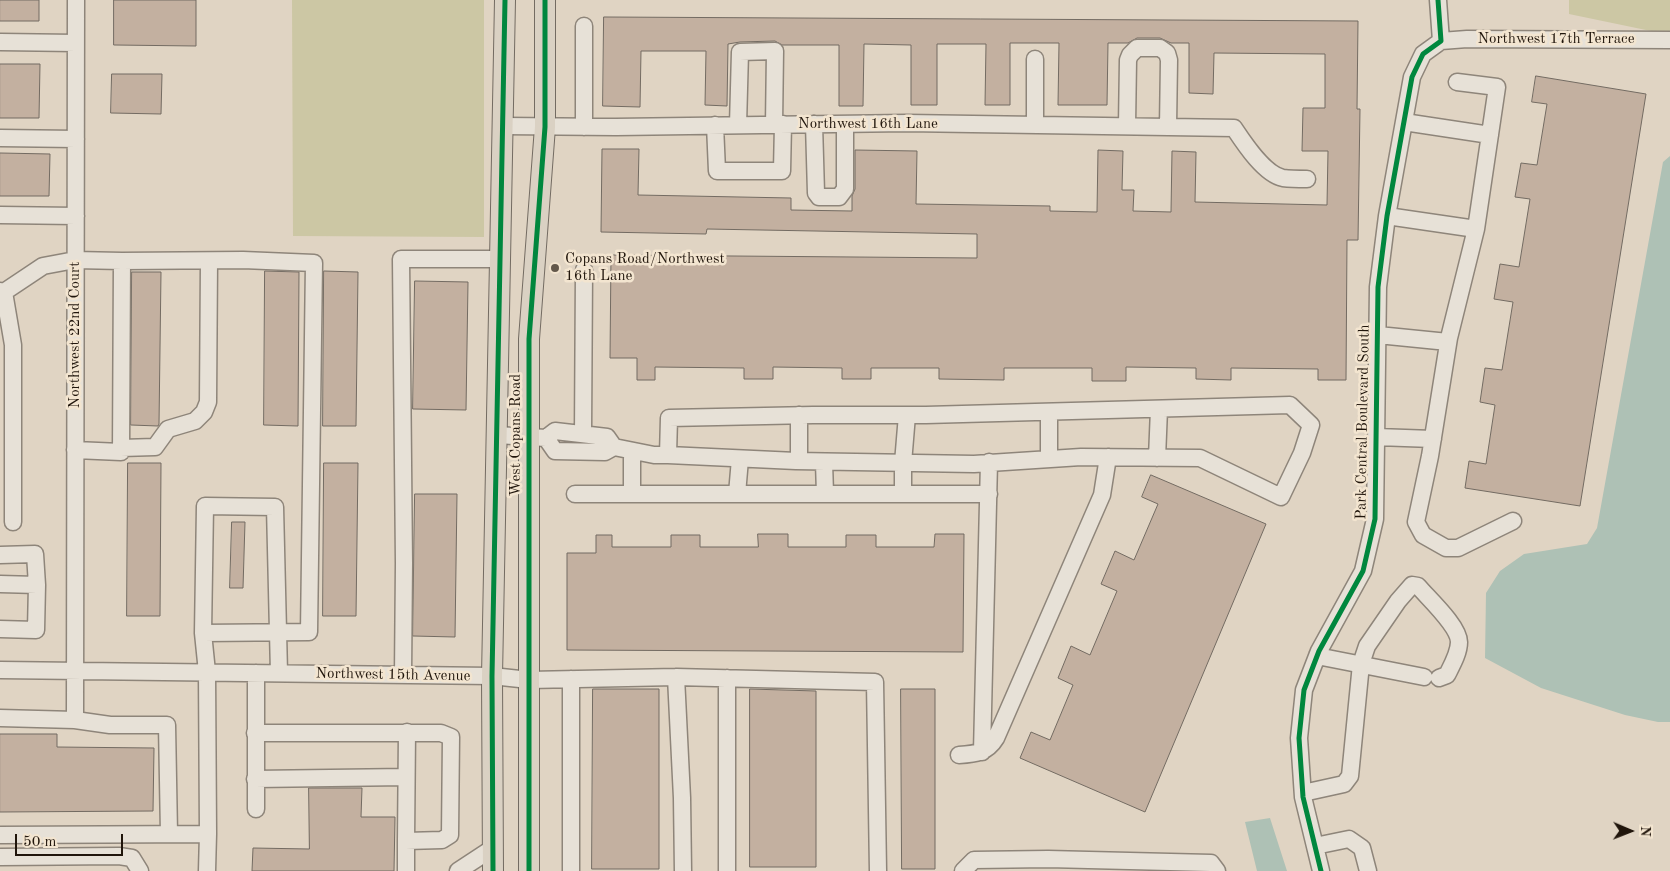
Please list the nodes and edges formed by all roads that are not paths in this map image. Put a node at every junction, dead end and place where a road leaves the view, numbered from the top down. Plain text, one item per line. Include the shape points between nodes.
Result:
1 (76, 0) edge
2 (505, 0) edge
3 (545, 0) edge
4 (1438, 0) edge
5 (584, 26) dead end
6 (1670, 40) edge
7 (0, 42) edge
8 (1441, 42) junction
9 (76, 43) junction
10 (1036, 59) dead end
11 (1457, 82) dead end
12 (1404, 122) junction
13 (814, 124) junction
14 (845, 124) junction
15 (714, 125) junction
16 (738, 125) junction
17 (779, 125) junction
18 (1035, 125) junction
19 (503, 126) junction
20 (1127, 126) junction
21 (545, 127) junction
22 (584, 127) junction
23 (1168, 127) junction
24 (1490, 135) junction
25 (0, 138) edge
26 (76, 140) junction
27 (1307, 179) dead end
28 (0, 215) edge
29 (76, 216) junction
30 (1387, 216) junction
31 (1476, 229) junction
32 (76, 260) junction
33 (501, 260) junction
34 (122, 261) junction
35 (209, 261) junction
36 (584, 270) dead end
37 (2, 291) edge
38 (1378, 335) junction
39 (1448, 342) junction
40 (1158, 409) junction
41 (1049, 412) junction
42 (799, 415) junction
43 (907, 415) junction
44 (583, 434) junction
45 (497, 435) junction
46 (537, 438) junction
47 (1377, 438) junction
48 (1432, 439) junction
49 (614, 447) junction
50 (121, 448) junction
51 (75, 450) junction
52 (632, 451) junction
53 (668, 455) junction
54 (1108, 457) junction
55 (1049, 458) junction
56 (1157, 458) junction
57 (740, 459) junction
58 (800, 461) junction
59 (824, 462) junction
60 (904, 462) junction
61 (989, 462) junction
62 (575, 494) dead end
63 (632, 494) junction
64 (738, 494) junction
65 (825, 494) junction
66 (903, 494) junction
67 (990, 494) junction
68 (1513, 521) dead end
69 (13, 522) dead end
70 (0, 555) edge
71 (0, 584) edge
72 (37, 585) junction
73 (0, 630) edge
74 (278, 632) junction
75 (203, 633) junction
76 (1317, 656) junction
77 (1361, 664) junction
78 (0, 670) edge
79 (74, 670) junction
80 (207, 672) junction
81 (256, 673) junction
82 (280, 673) junction
83 (403, 674) junction
84 (492, 676) junction
85 (676, 677) junction
86 (727, 678) junction
87 (571, 679) junction
88 (529, 680) junction
89 (0, 718) edge
90 (75, 720) junction
91 (407, 732) junction
92 (255, 733) junction
93 (982, 752) junction
94 (959, 755) dead end
95 (406, 777) junction
96 (255, 779) junction
97 (1303, 793) junction
98 (256, 809) dead end
99 (169, 834) junction
100 (208, 834) junction
101 (0, 835) edge
102 (406, 841) junction
103 (1315, 846) junction
104 (493, 848) junction
105 (0, 857) edge
106 (140, 871) edge
107 (207, 871) edge
108 (406, 871) edge
109 (458, 871) edge
110 (493, 871) edge
111 (529, 871) edge
112 (571, 871) edge
113 (683, 871) edge
114 (727, 871) edge
115 (878, 871) edge
116 (963, 871) edge
117 (1217, 871) edge
118 (1321, 871) edge
119 (1368, 871) edge

1 - 9 street, Northwest 22nd Court
2 - 19 main road, West Copans Road
3 - 21 main road, West Copans Road
4 - 8 street
5 - 22 street
6 - 8 street, Northwest 17th Terrace via 1468,39
7 - 9 street
8 - 12 street, Park Central Boulevard South via 1423,54 1412,77
9 - 26 street, Northwest 22nd Court
10 - 18 street
11 - 24 street via 1497,87
12 - 24 street
12 - 30 street, Park Central Boulevard South
13 - 14 street, Northwest 16th Lane
13 - 14 street via 816,193 820,197 839,197 845,189
13 - 17 street, Northwest 16th Lane
14 - 18 street, Northwest 16th Lane
15 - 16 street, Northwest 16th Lane
15 - 17 street via 717,171 782,171
15 - 22 street, Northwest 16th Lane
16 - 17 street, Northwest 16th Lane
16 - 17 street via 740,52 775,51
18 - 20 street, Northwest 16th Lane
19 - 21 street, Northwest 16th Lane
19 - 33 main road, West Copans Road
20 - 23 street, Northwest 16th Lane
20 - 23 street via 1130,55 1137,48 1160,48 1167,53 1169,60
21 - 22 street, Northwest 16th Lane
21 - 46 main road, West Copans Road via 529,339
23 - 27 street, Northwest 16th Lane via 1234,128 1247,148 1281,178
24 - 31 street
25 - 26 street
26 - 29 street, Northwest 22nd Court
28 - 29 street
29 - 32 street, Northwest 22nd Court
30 - 31 street
30 - 38 street, Park Central Boulevard South via 1378,287
31 - 39 street
32 - 34 street
32 - 37 street via 43,266
32 - 51 street, Northwest 22nd Court
33 - 45 main road, West Copans Road
33 - 83 street via 401,259
34 - 35 street
34 - 50 street
35 - 50 street via 208,402 204,412 195,421 168,428 155,447
35 - 74 street via 314,264 309,632
36 - 44 street
37 - 69 street via 13,346
38 - 39 street
38 - 47 street, Park Central Boulevard South
39 - 48 street
40 - 41 street
40 - 56 street
40 - 56 street via 1290,405 1311,425 1281,497 1200,458
41 - 43 street
41 - 55 street
42 - 43 street
42 - 53 street via 669,418
42 - 58 street
43 - 60 street
44 - 46 street via 555,431
44 - 49 street via 607,437
45 - 46 street
45 - 84 main road, West Copans Road
46 - 49 street via 554,451 604,452
46 - 88 main road, West Copans Road
47 - 48 street
47 - 76 street, Park Central Boulevard South via 1375,519 1363,571
48 - 68 street via 1416,522 1422,535 1446,548 1458,548
49 - 52 street
50 - 51 street via 121,452
51 - 79 street, Northwest 22nd Court
52 - 53 street
52 - 63 street
53 - 57 street
54 - 55 street
54 - 56 street
54 - 93 street via 1102,495 996,738
55 - 61 street
57 - 58 street
57 - 64 street
58 - 59 street
59 - 60 street
59 - 65 street
60 - 61 street
60 - 66 street
61 - 67 street
62 - 63 street
63 - 64 street
64 - 65 street
65 - 66 street
66 - 67 street
67 - 93 street
70 - 72 street via 35,554
71 - 72 street
72 - 73 street via 36,630
74 - 75 street
74 - 75 street via 274,507 205,506
74 - 82 street
75 - 80 street
76 - 77 street
76 - 97 street, Park Central Boulevard South via 1304,690 1299,738
77 - 77 street via 1368,646 1412,585 1418,586 1454,628 1460,640 1447,675 1431,677
77 - 97 street via 1350,776 1344,784
78 - 79 street, Northwest 15th Avenue
79 - 80 street, Northwest 15th Avenue
79 - 90 street, Northwest 22nd Court
80 - 81 street, Northwest 15th Avenue
80 - 100 street
81 - 82 street, Northwest 15th Avenue
81 - 92 street
82 - 83 street, Northwest 15th Avenue
83 - 84 street, Northwest 15th Avenue
84 - 88 street, Northwest 15th Avenue
84 - 104 main road, West Copans Road
85 - 86 street, Northwest 15th Avenue
85 - 87 street, Northwest 15th Avenue
85 - 113 street
86 - 114 street
86 - 115 street, Northwest 15th Avenue via 876,682
87 - 88 street, Northwest 15th Avenue
87 - 112 street
88 - 111 main road, West Copans Road
89 - 90 street
90 - 99 street via 110,725 167,724
91 - 92 street
91 - 95 street
91 - 102 street via 441,732 451,737 450,836 442,840
92 - 96 street
93 - 94 street
95 - 96 street
95 - 102 street
96 - 98 street
97 - 103 street, Park Central Boulevard South
99 - 100 street
99 - 101 street
100 - 107 street
102 - 108 street
103 - 118 street, Park Central Boulevard South
103 - 119 street via 1349,839 1362,848
104 - 109 street
104 - 110 main road, West Copans Road
105 - 106 street via 119,856 132,858
116 - 117 street via 974,860 1048,859 1211,863

